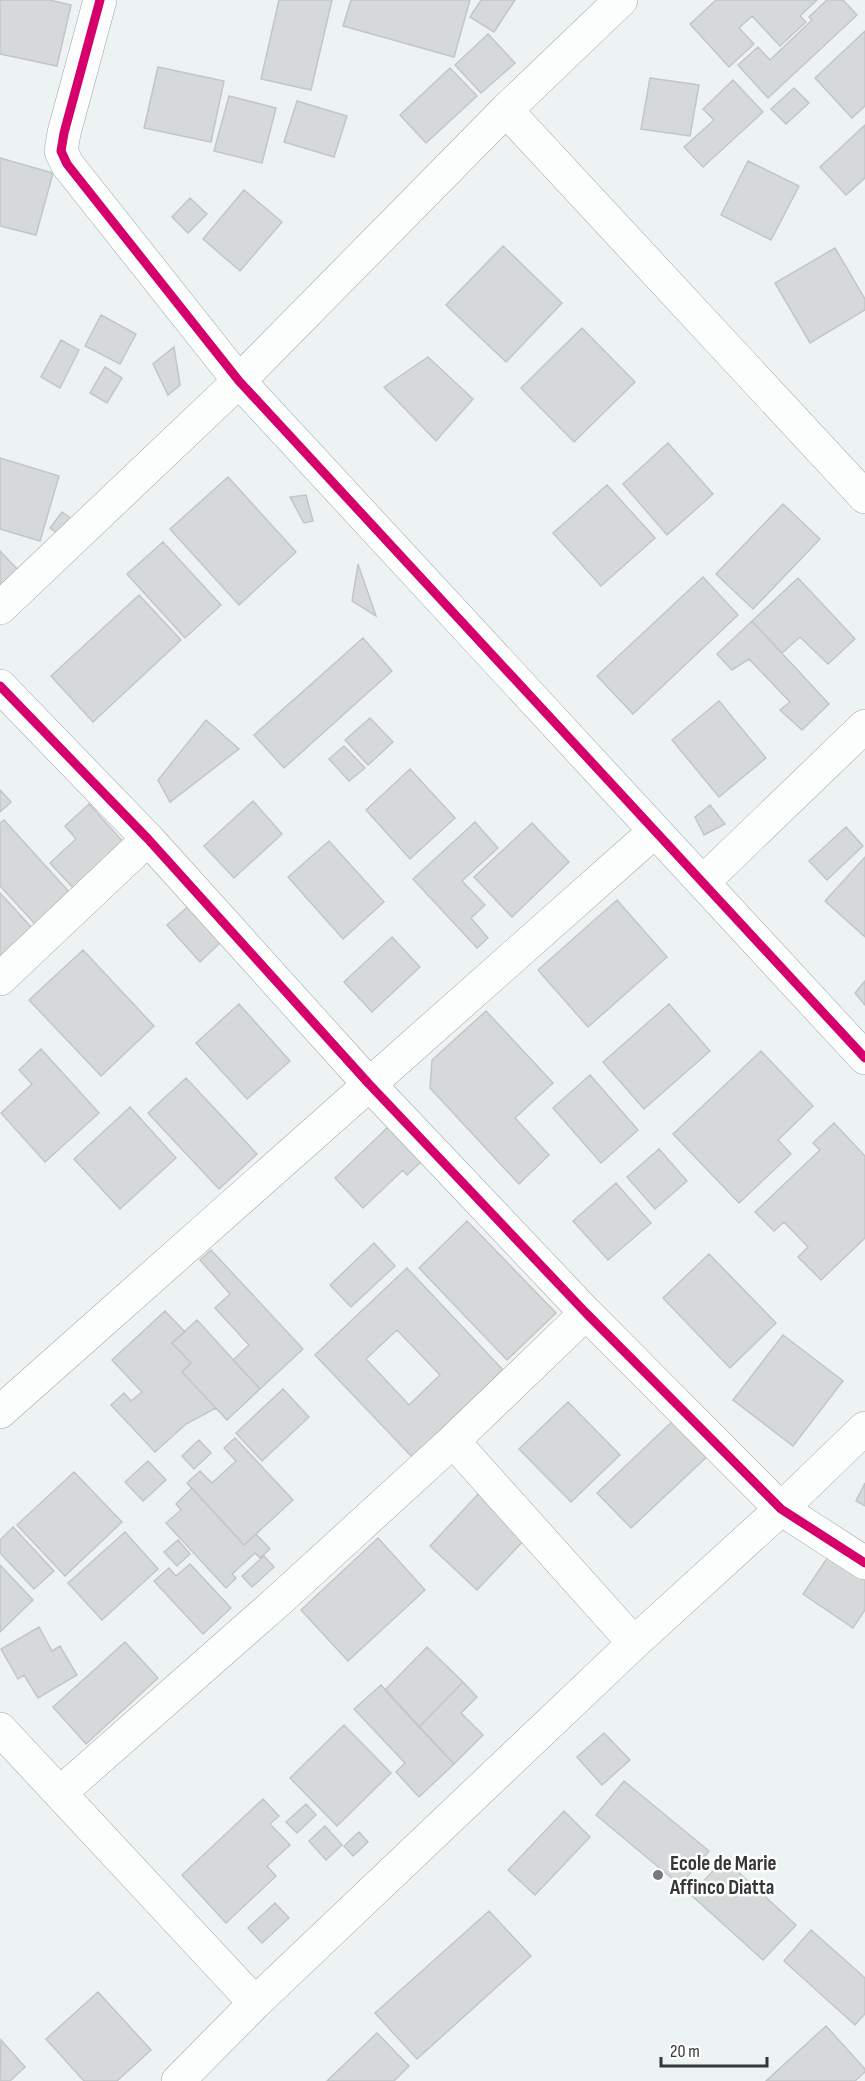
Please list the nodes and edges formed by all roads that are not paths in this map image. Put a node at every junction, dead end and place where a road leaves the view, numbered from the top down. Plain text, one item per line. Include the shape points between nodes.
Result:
1 (100, 0) edge
2 (621, 0) edge
3 (506, 110) junction
4 (239, 381) junction
5 (865, 497) edge
6 (0, 608) edge
7 (0, 686) edge
8 (865, 726) edge
9 (656, 831) junction
10 (148, 839) junction
11 (703, 882) junction
12 (0, 979) edge
13 (865, 1058) edge
14 (369, 1084) junction
15 (586, 1313) junction
16 (0, 1412) edge
17 (865, 1428) edge
18 (453, 1442) junction
19 (782, 1509) junction
20 (865, 1563) edge
21 (634, 1643) junction
22 (0, 1729) edge
23 (60, 1793) junction
24 (255, 2003) junction
25 (178, 2081) edge

1 - 4 street via 61,151 67,164
2 - 3 street
3 - 4 street
3 - 5 street
4 - 6 street
4 - 9 street
7 - 10 street
8 - 11 street
9 - 11 street
9 - 14 street
10 - 12 street
10 - 14 street
11 - 13 street
14 - 15 street
14 - 16 street
15 - 18 street
15 - 19 street
17 - 19 street
18 - 21 street
18 - 23 street
19 - 20 street
19 - 21 street
21 - 24 street
22 - 23 street
23 - 24 street
24 - 25 street

